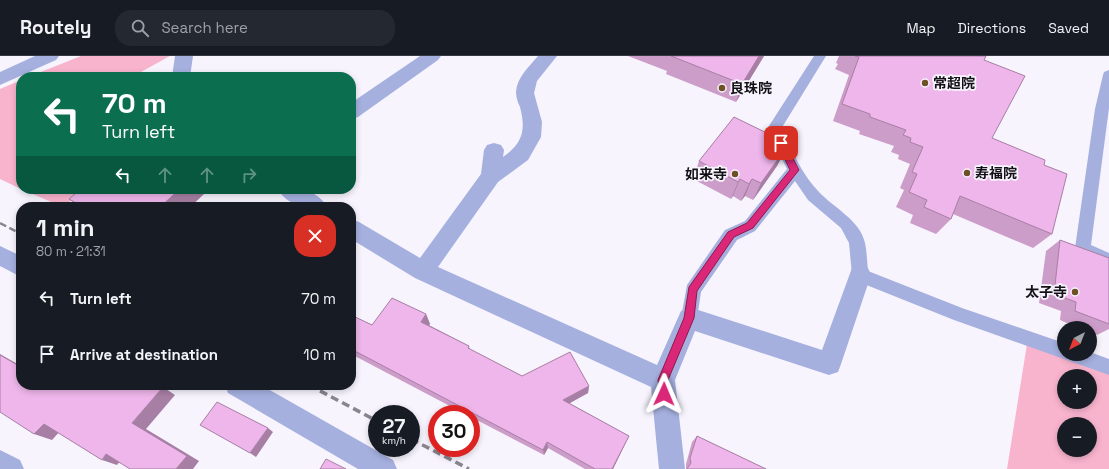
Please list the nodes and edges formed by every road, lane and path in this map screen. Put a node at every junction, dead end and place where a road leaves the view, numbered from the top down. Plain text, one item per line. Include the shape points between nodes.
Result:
1 (50, 56) edge
2 (184, 56) edge
3 (432, 56) edge
4 (548, 56) edge
5 (820, 56) edge
6 (17, 62) edge
7 (182, 72) edge
8 (1109, 75) edge
9 (0, 79) edge
10 (356, 109) edge
11 (494, 150) dead end
12 (795, 170) junction
13 (491, 176) junction
14 (296, 194) edge
15 (308, 202) edge
16 (356, 231) edge
17 (0, 255) edge
18 (1109, 260) edge
19 (16, 264) edge
20 (423, 271) junction
21 (860, 275) junction
22 (689, 318) junction
23 (1057, 349) edge
24 (1092, 361) edge
25 (1109, 367) edge
26 (663, 380) junction
27 (246, 390) edge
28 (0, 463) edge
29 (12, 469) edge
30 (384, 469) edge
31 (672, 469) edge

1 - 6 street
2 - 7 street
3 - 10 street
4 - 13 street via 528,79 525,93 533,122 531,137 521,155
5 - 12 lane via 774,129
6 - 9 street
8 - 18 lane via 1083,248
11 - 13 street
12 - 21 lane via 813,196 846,224 857,242
12 - 22 lane via 750,226 731,235 693,290
13 - 20 street
14 - 15 street
16 - 20 street
17 - 19 street
20 - 26 street
21 - 22 street via 830,364
21 - 23 lane via 960,315
22 - 26 street
24 - 25 lane
26 - 31 street
27 - 30 street
28 - 29 street

